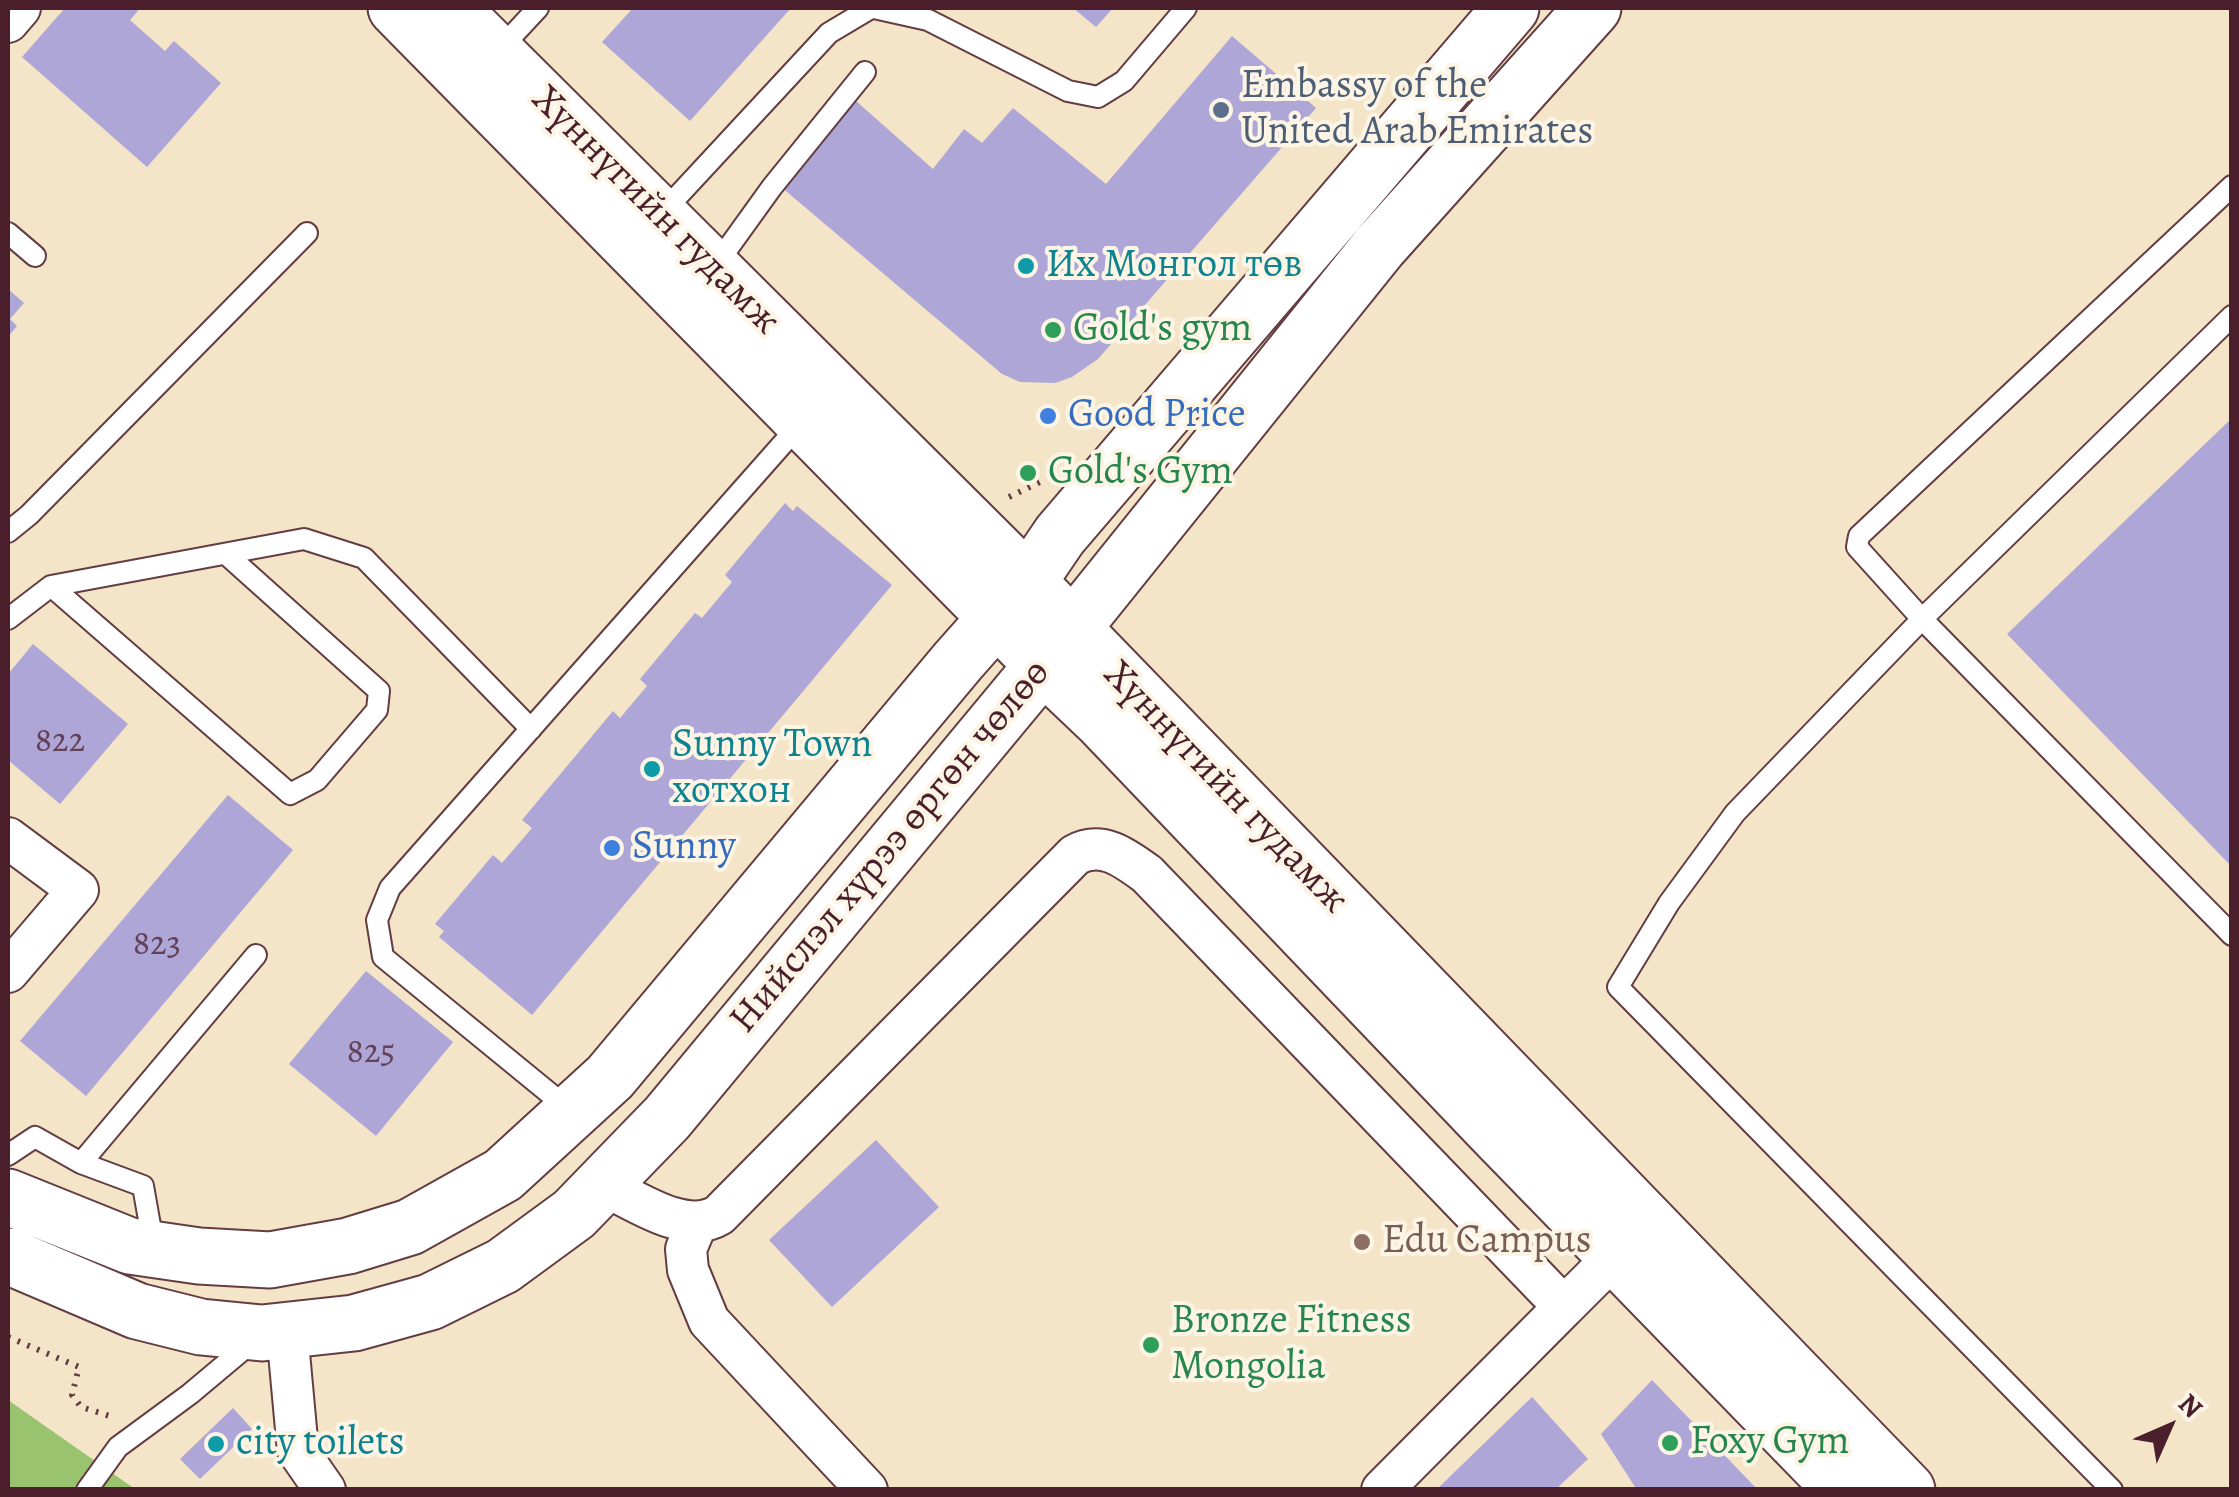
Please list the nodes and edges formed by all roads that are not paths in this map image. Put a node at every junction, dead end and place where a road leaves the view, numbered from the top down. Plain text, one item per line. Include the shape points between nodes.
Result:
1 (20, 8) edge
2 (396, 8) edge
3 (451, 8) edge
4 (538, 8) edge
5 (872, 8) edge
6 (1186, 8) edge
7 (1511, 8) edge
8 (1593, 8) edge
9 (8, 22) edge
10 (483, 67) junction
11 (865, 72) dead end
12 (2232, 186) edge
13 (660, 216) junction
14 (8, 233) edge
15 (307, 233) dead end
16 (35, 256) dead end
17 (699, 284) junction
18 (2232, 316) edge
19 (804, 421) junction
20 (8, 532) edge
21 (226, 554) junction
22 (51, 586) junction
23 (1013, 600) junction
24 (8, 618) edge
25 (1922, 619) junction
26 (1057, 647) junction
27 (531, 730) junction
28 (8, 838) edge
29 (2232, 935) edge
30 (256, 955) dead end
31 (8, 972) edge
32 (572, 1112) junction
33 (8, 1155) edge
34 (81, 1163) junction
35 (603, 1185) junction
36 (8, 1197) edge
37 (697, 1223) junction
38 (155, 1250) junction
39 (8, 1256) edge
40 (1614, 1256) junction
41 (1564, 1307) junction
42 (274, 1332) junction
43 (87, 1490) edge
44 (326, 1490) edge
45 (867, 1490) edge
46 (1382, 1490) edge
47 (1843, 1490) edge
48 (1907, 1490) edge
49 (2112, 1490) edge

1 - 9 street
2 - 10 main road, Хүннүгийн гудамж
3 - 10 main road, Хүннүгийн гудамж
4 - 10 lane
5 - 6 lane via 928,20 1068,92 1098,97 1124,81
5 - 13 lane via 829,32
7 - 23 main road, Нийслэл хүрээ өргөн чөлөө via 1060,535
8 - 26 main road, Нийслэл хүрээ өргөн чөлөө via 1378,248
10 - 13 main road, Хүннүгийн гудамж
10 - 17 main road, Хүннүгийн гудамж
11 - 17 lane
12 - 25 lane via 1860,536 1857,547
13 - 17 main road, Хүннүгийн гудамж
14 - 16 lane
15 - 20 lane
17 - 19 main road, Хүннүгийн гудамж
17 - 23 main road, Хүннүгийн гудамж
18 - 25 lane
19 - 23 main road, Хүннүгийн гудамж
19 - 27 lane
21 - 22 lane
21 - 22 lane via 379,691 378,710 317,780 290,794
21 - 27 lane via 304,540 364,558
22 - 24 lane
23 - 26 main road, Хүннүгийн гудамж
23 - 32 main road, Нийслэл хүрээ өргөн чөлөө via 610,1077
25 - 29 lane
25 - 49 lane via 1735,813 1618,987
26 - 35 main road, Нийслэл хүрээ өргөн чөлөө via 667,1118
26 - 40 main road, Хүннүгийн гудамж via 1102,720
26 - 48 main road, Хүннүгийн гудамж
27 - 32 lane via 390,888 377,920 383,957
28 - 31 street via 78,890
30 - 34 lane
32 - 38 main road, Нийслэл хүрээ өргөн чөлөө via 503,1176 410,1228 270,1260
33 - 34 lane via 35,1136
34 - 38 lane via 143,1186
35 - 37 street
35 - 42 main road, Нийслэл хүрээ өргөн чөлөө via 503,1266 430,1302 354,1323
36 - 38 main road, Нийслэл хүрээ өргөн чөлөө
37 - 41 street via 724,1210 1075,855 1100,849 1147,874
37 - 45 street via 686,1248 688,1270 709,1321
39 - 42 main road, Нийслэл хүрээ өргөн чөлөө via 137,1312 202,1327
40 - 41 street
40 - 47 main road, Хүннүгийн гудамж
41 - 46 street
42 - 43 lane via 118,1446
42 - 44 street via 298,1452

